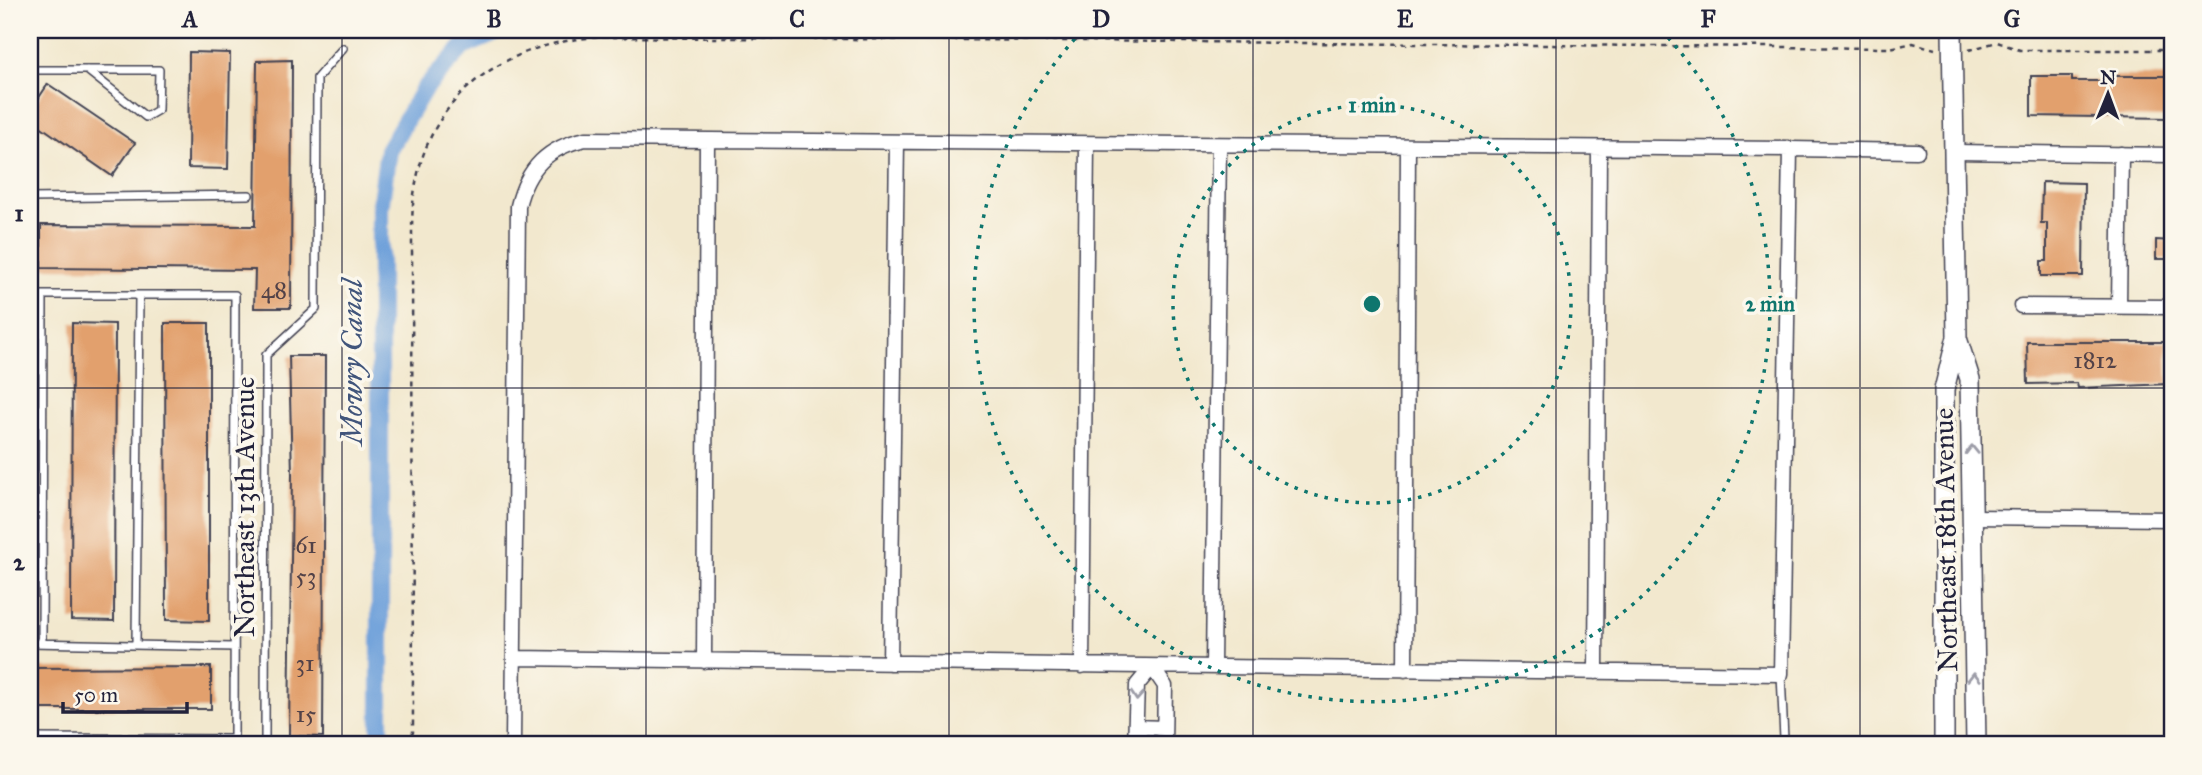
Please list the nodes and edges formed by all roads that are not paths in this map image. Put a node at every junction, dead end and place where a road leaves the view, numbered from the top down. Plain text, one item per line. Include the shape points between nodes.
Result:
1 (1956, 40) edge
2 (343, 48) dead end
3 (30, 70) edge
4 (87, 70) junction
5 (707, 140) junction
6 (897, 142) junction
7 (1087, 144) junction
8 (1219, 146) junction
9 (1408, 148) junction
10 (1790, 149) junction
11 (1599, 150) junction
12 (1917, 151) dead end
13 (1956, 152) junction
14 (2121, 154) junction
15 (2172, 155) edge
16 (249, 195) dead end
17 (30, 198) edge
18 (30, 295) edge
19 (43, 295) junction
20 (139, 295) junction
21 (2021, 306) dead end
22 (2119, 306) junction
23 (2172, 307) edge
24 (1957, 337) junction
25 (1973, 517) junction
26 (2172, 519) edge
27 (30, 643) edge
28 (41, 643) junction
29 (136, 645) junction
30 (234, 647) junction
31 (514, 658) junction
32 (704, 661) junction
33 (890, 663) junction
34 (1082, 666) junction
35 (1153, 667) junction
36 (1213, 667) junction
37 (1405, 670) junction
38 (1596, 672) junction
39 (1781, 674) junction
40 (1136, 727) junction
41 (1164, 728) junction
42 (30, 738) edge
43 (1784, 739) dead end
44 (234, 742) edge
45 (265, 745) edge
46 (513, 745) edge
47 (1135, 745) edge
48 (1164, 745) edge
49 (1944, 745) edge
50 (1976, 745) edge

1 - 13 street, Northeast 18th Avenue
2 - 45 lane, Northeast 13th Avenue via 317,78 316,309 266,355
3 - 4 lane
4 - 4 lane via 146,117 158,110 159,70
5 - 6 street
5 - 31 street via 586,139 566,143 533,168 523,187 519,206
5 - 32 street
6 - 7 street
6 - 33 street
7 - 8 street
7 - 34 street
8 - 9 street
8 - 36 street
9 - 11 street
9 - 37 street
10 - 11 street
10 - 12 street
10 - 39 street
11 - 38 street
13 - 14 street
13 - 24 street, Northeast 18th Avenue
14 - 15 street
14 - 22 street
16 - 17 lane
18 - 19 lane
19 - 20 lane
19 - 28 lane
20 - 29 lane
20 - 30 lane via 235,295
21 - 22 street
22 - 23 street
25 -> 24 street, Northeast 18th Avenue via 1970,379
24 - 49 street, Northeast 18th Avenue via 1944,390
25 - 26 street
50 -> 25 street, Northeast 18th Avenue
27 - 28 lane
28 - 29 lane
29 - 30 lane
30 - 44 lane
31 - 32 street
31 - 46 street
32 - 33 street
33 - 34 street
34 - 35 street
35 - 36 street
35 -> 40 street via 1137,685
35 - 41 street via 1165,686
36 - 37 street
37 - 38 street
38 - 39 street
39 - 43 lane
40 - 41 street
40 - 47 street
41 - 48 street
42 - 44 lane

